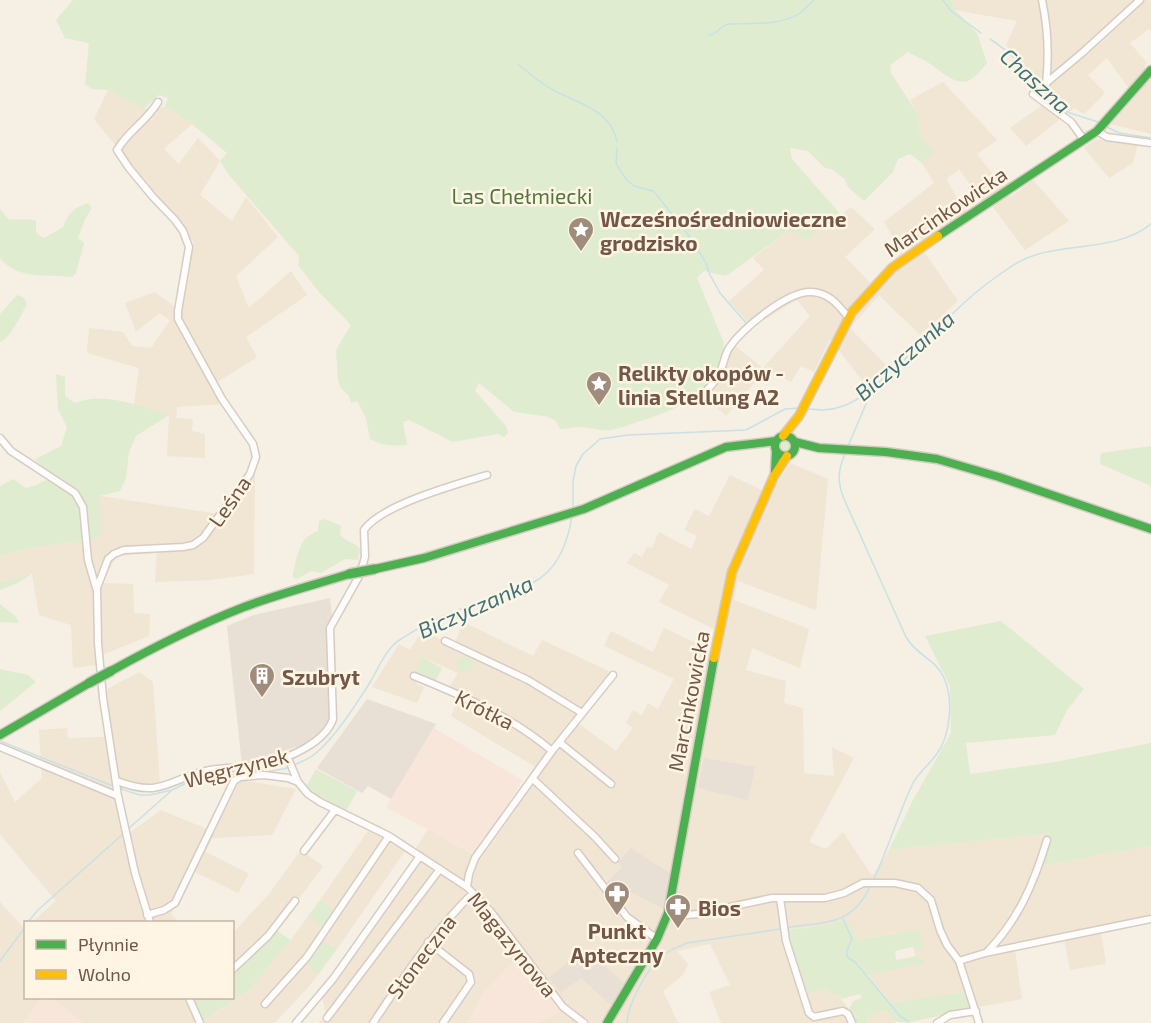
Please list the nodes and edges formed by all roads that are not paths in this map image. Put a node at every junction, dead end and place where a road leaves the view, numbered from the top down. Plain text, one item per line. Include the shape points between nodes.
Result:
1 (1042, 0) edge
2 (1140, 0) edge
3 (1151, 70) edge
4 (1039, 89) junction
5 (158, 102) dead end
6 (1101, 126) junction
7 (1084, 140) junction
8 (1151, 143) edge
9 (849, 318) junction
10 (705, 392) dead end
11 (799, 416) junction
12 (0, 438) edge
13 (794, 441) junction
14 (777, 444) junction
15 (819, 448) junction
16 (790, 454) junction
17 (487, 475) dead end
18 (774, 476) junction
19 (1151, 528) edge
20 (97, 588) junction
21 (445, 641) dead end
22 (613, 675) dead end
23 (414, 676) dead end
24 (582, 713) junction
25 (3, 733) edge
26 (559, 742) junction
27 (0, 747) edge
28 (552, 751) junction
29 (288, 757) junction
30 (533, 779) junction
31 (117, 781) junction
32 (298, 782) junction
33 (610, 784) dead end
34 (118, 795) junction
35 (335, 810) junction
36 (389, 836) junction
37 (1047, 840) dead end
38 (304, 851) dead end
39 (578, 854) dead end
40 (420, 856) junction
41 (615, 859) dead end
42 (440, 869) junction
43 (467, 887) junction
44 (473, 893) junction
45 (780, 898) junction
46 (295, 901) dead end
47 (147, 915) junction
48 (668, 915) junction
49 (1151, 919) edge
50 (150, 921) edge
51 (657, 939) junction
52 (428, 942) junction
53 (985, 953) junction
54 (959, 961) junction
55 (234, 968) edge
56 (191, 999) edge
57 (265, 1004) dead end
58 (976, 1011) junction
59 (327, 1017) dead end
60 (200, 1023) edge
61 (296, 1023) edge
62 (373, 1023) edge
63 (443, 1023) edge
64 (584, 1023) edge
65 (607, 1023) edge
66 (852, 1023) edge
67 (937, 1023) edge
68 (980, 1023) edge

1 - 4 street via 1047,61
2 - 4 street
3 - 6 main road, Marcinkowicka
4 - 7 street
5 - 20 street, Leśna via 117,150 183,231 189,248 178,319 222,399 253,444 256,457 250,474 203,538 183,547 114,554
6 - 7 main road, Marcinkowicka
6 - 8 street via 1107,137
7 - 9 main road, Marcinkowicka via 892,268
9 - 10 street via 829,297 817,293 806,292 780,304 732,345 719,374
9 - 11 main road, Marcinkowicka
11 - 13 main road, Marcinkowicka
11 - 14 main road, Marcinkowicka
12 - 20 street via 11,451 75,493 83,507 88,560
13 - 14 main road
13 - 15 main road
13 - 16 main road, Marcinkowicka
14 - 16 main road via 782,456
14 - 18 main road, Marcinkowicka
14 - 25 main road, bridge via 732,445 557,518 234,610 171,639
15 - 16 main road
15 - 19 main road via 938,459
16 - 18 main road, Marcinkowicka
17 - 29 street, Węgrzynek via 422,496 366,525 363,564 330,628 332,723 318,739
18 - 48 main road, Marcinkowicka via 728,586
20 - 31 street, Leśna via 103,698
21 - 24 street, Krótka via 528,680
22 - 24 street
23 - 28 street, Krótka via 482,705 515,723
24 - 26 street
26 - 28 street
26 - 33 street
27 - 34 street
28 - 30 street
29 - 31 street, Węgrzynek via 266,764 209,770 150,789
29 - 32 street, Magazynowa
30 - 41 street
30 - 43 street via 475,858
31 - 34 street, Leśna
32 - 35 street, Magazynowa via 308,794
32 - 47 street, Magazynowa via 264,775 234,781 175,903
34 - 47 street, Leśna
35 - 36 street, Magazynowa
35 - 38 street
36 - 40 street, Magazynowa
36 - 57 street via 307,957
37 - 53 street via 1015,918
39 - 51 street via 627,917
40 - 42 street, Magazynowa
40 - 61 street via 333,979
42 - 43 street, Magazynowa
42 - 59 street
43 - 44 street, Magazynowa
44 - 52 street, Słoneczna
44 - 64 street, Magazynowa via 563,1007
45 - 48 street via 684,916
45 - 54 street via 825,898 877,882 918,888 931,900 940,930
45 - 66 street via 791,959 809,1013 814,1017 843,1011
46 - 55 street via 268,936
47 - 50 street, Leśna
48 - 51 main road, Marcinkowicka
49 - 53 street
51 - 65 main road, Marcinkowicka
52 - 62 street, Słoneczna
52 - 63 street via 469,974 471,982
53 - 54 street
54 - 58 street
56 - 60 street
58 - 67 street
58 - 68 street

